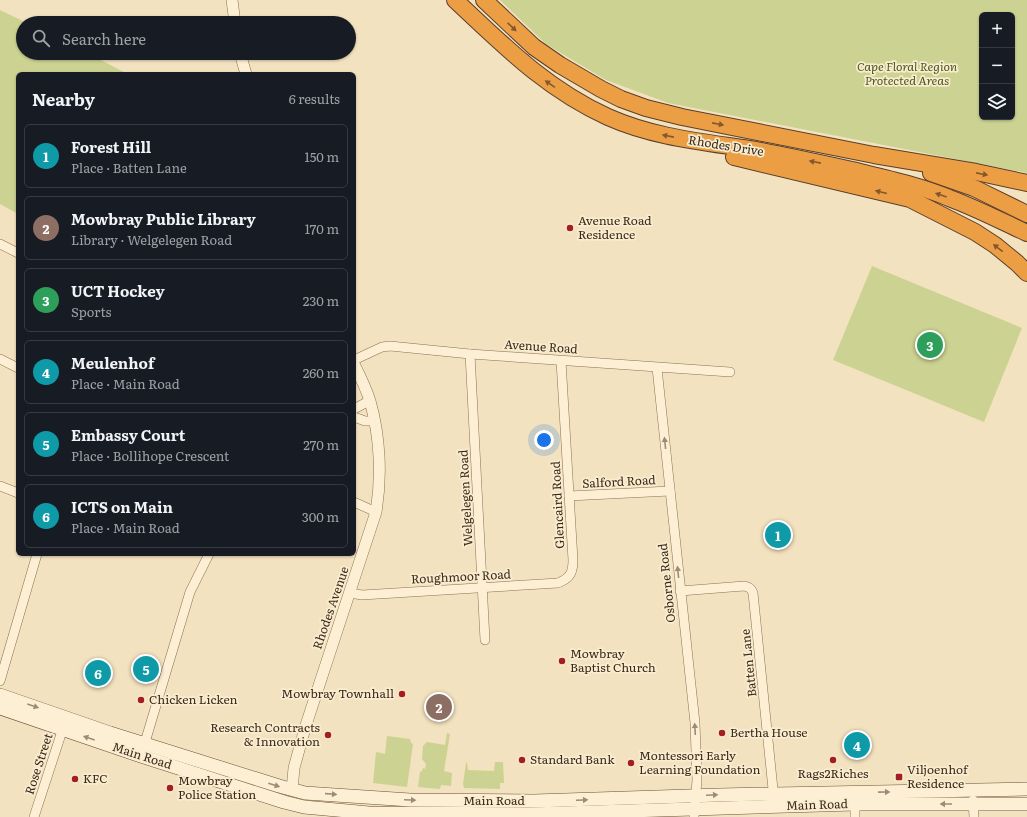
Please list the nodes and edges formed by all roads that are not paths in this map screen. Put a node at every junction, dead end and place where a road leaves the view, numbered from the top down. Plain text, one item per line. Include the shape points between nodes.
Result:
1 (232, 0) edge
2 (455, 0) edge
3 (484, 0) edge
4 (234, 16) edge
5 (242, 60) edge
6 (245, 72) edge
7 (706, 143) junction
8 (874, 155) junction
9 (1027, 183) edge
10 (1027, 214) edge
11 (1027, 233) edge
12 (0, 244) edge
13 (16, 252) edge
14 (1027, 273) edge
15 (470, 354) junction
16 (0, 359) edge
17 (356, 359) edge
18 (561, 361) junction
19 (16, 367) edge
20 (657, 368) junction
21 (356, 369) edge
22 (730, 372) dead end
23 (369, 401) junction
24 (356, 408) edge
25 (356, 418) edge
26 (374, 421) junction
27 (0, 486) edge
28 (16, 492) edge
29 (670, 492) junction
30 (569, 496) junction
31 (356, 503) edge
32 (376, 512) junction
33 (36, 556) edge
34 (208, 556) edge
35 (571, 575) joint
36 (483, 587) junction
37 (680, 591) junction
38 (350, 593) junction
39 (485, 640) dead end
40 (0, 681) edge
41 (0, 695) edge
42 (0, 708) edge
43 (64, 724) junction
44 (143, 750) junction
45 (186, 764) junction
46 (1027, 789) edge
47 (292, 790) junction
48 (973, 790) junction
49 (696, 796) junction
50 (656, 797) junction
51 (855, 798) junction
52 (563, 800) junction
53 (774, 800) junction
54 (534, 801) junction
55 (973, 804) junction
56 (1027, 804) edge
57 (294, 811) edge
58 (656, 811) junction
59 (563, 813) junction
60 (694, 813) edge
61 (530, 816) edge
62 (34, 817) edge
63 (855, 817) edge
64 (974, 817) edge

1 - 4 street
7 -> 2 highway, Rhodes Drive via 629,126 575,100 529,68
3 -> 8 highway, Rhodes Drive via 550,58 601,89 634,104 682,117
5 - 6 street
11 -> 7 highway, Rhodes Drive via 948,197 893,180 756,150
14 -> 7 highway via 995,245 975,232 910,199 731,156
8 -> 9 highway, Rhodes Drive
8 - 10 highway via 951,179
12 - 13 street
15 - 17 street, Avenue Road via 390,346
15 - 18 street, Avenue Road
15 - 36 street, Welgelegen Road
16 - 19 street
18 - 20 street, Avenue Road
18 - 30 street, Glencaird Road
20 - 22 street, Avenue Road
29 -> 20 street, Osborne Road
21 - 23 street, Rhodes Avenue
23 - 24 street
23 - 26 street, Rhodes Avenue
25 - 26 street
26 - 32 street, Rhodes Avenue via 379,473
27 - 28 street
29 - 30 street, Salford Road
37 -> 29 street, Osborne Road
30 - 35 street, Glencaird Road via 573,560
31 - 32 street
32 - 38 street, Rhodes Avenue
33 - 40 street
34 - 44 street via 190,592
35 - 36 street, Roughmoor Road via 558,583
36 - 38 street, Roughmoor Road via 362,595
36 - 39 street, Welgelegen Road
49 -> 37 street, Osborne Road via 695,723
37 - 53 street, Batten Lane via 744,586 752,589
38 - 47 street, Rhodes Avenue via 305,728 294,768
41 -> 43 main road, Main Road
42 - 43 main road, Main Road
43 - 44 main road, Main Road
43 - 62 street, Rose Street
44 - 45 main road, Main Road
45 -> 47 main road, Main Road
45 - 57 main road, Main Road
46 - 48 main road, Main Road
47 -> 54 main road, Main Road via 410,800
47 - 57 main road
51 -> 48 main road, Main Road
48 - 55 street
49 - 50 main road, Main Road
49 -> 53 main road, Main Road
49 - 60 street, Osborne Road
52 -> 50 main road, Main Road
50 - 58 main road
51 - 53 main road, Main Road
55 -> 51 main road, Main Road
51 - 63 street
52 - 54 main road, Main Road
52 - 59 main road
53 - 60 main road, Main Road
54 - 61 street
55 - 56 main road, Main Road
55 - 64 street
57 - 61 main road, Main Road via 304,807 369,813
58 - 59 main road, Main Road
58 - 60 main road, Main Road
59 - 61 main road, Main Road

